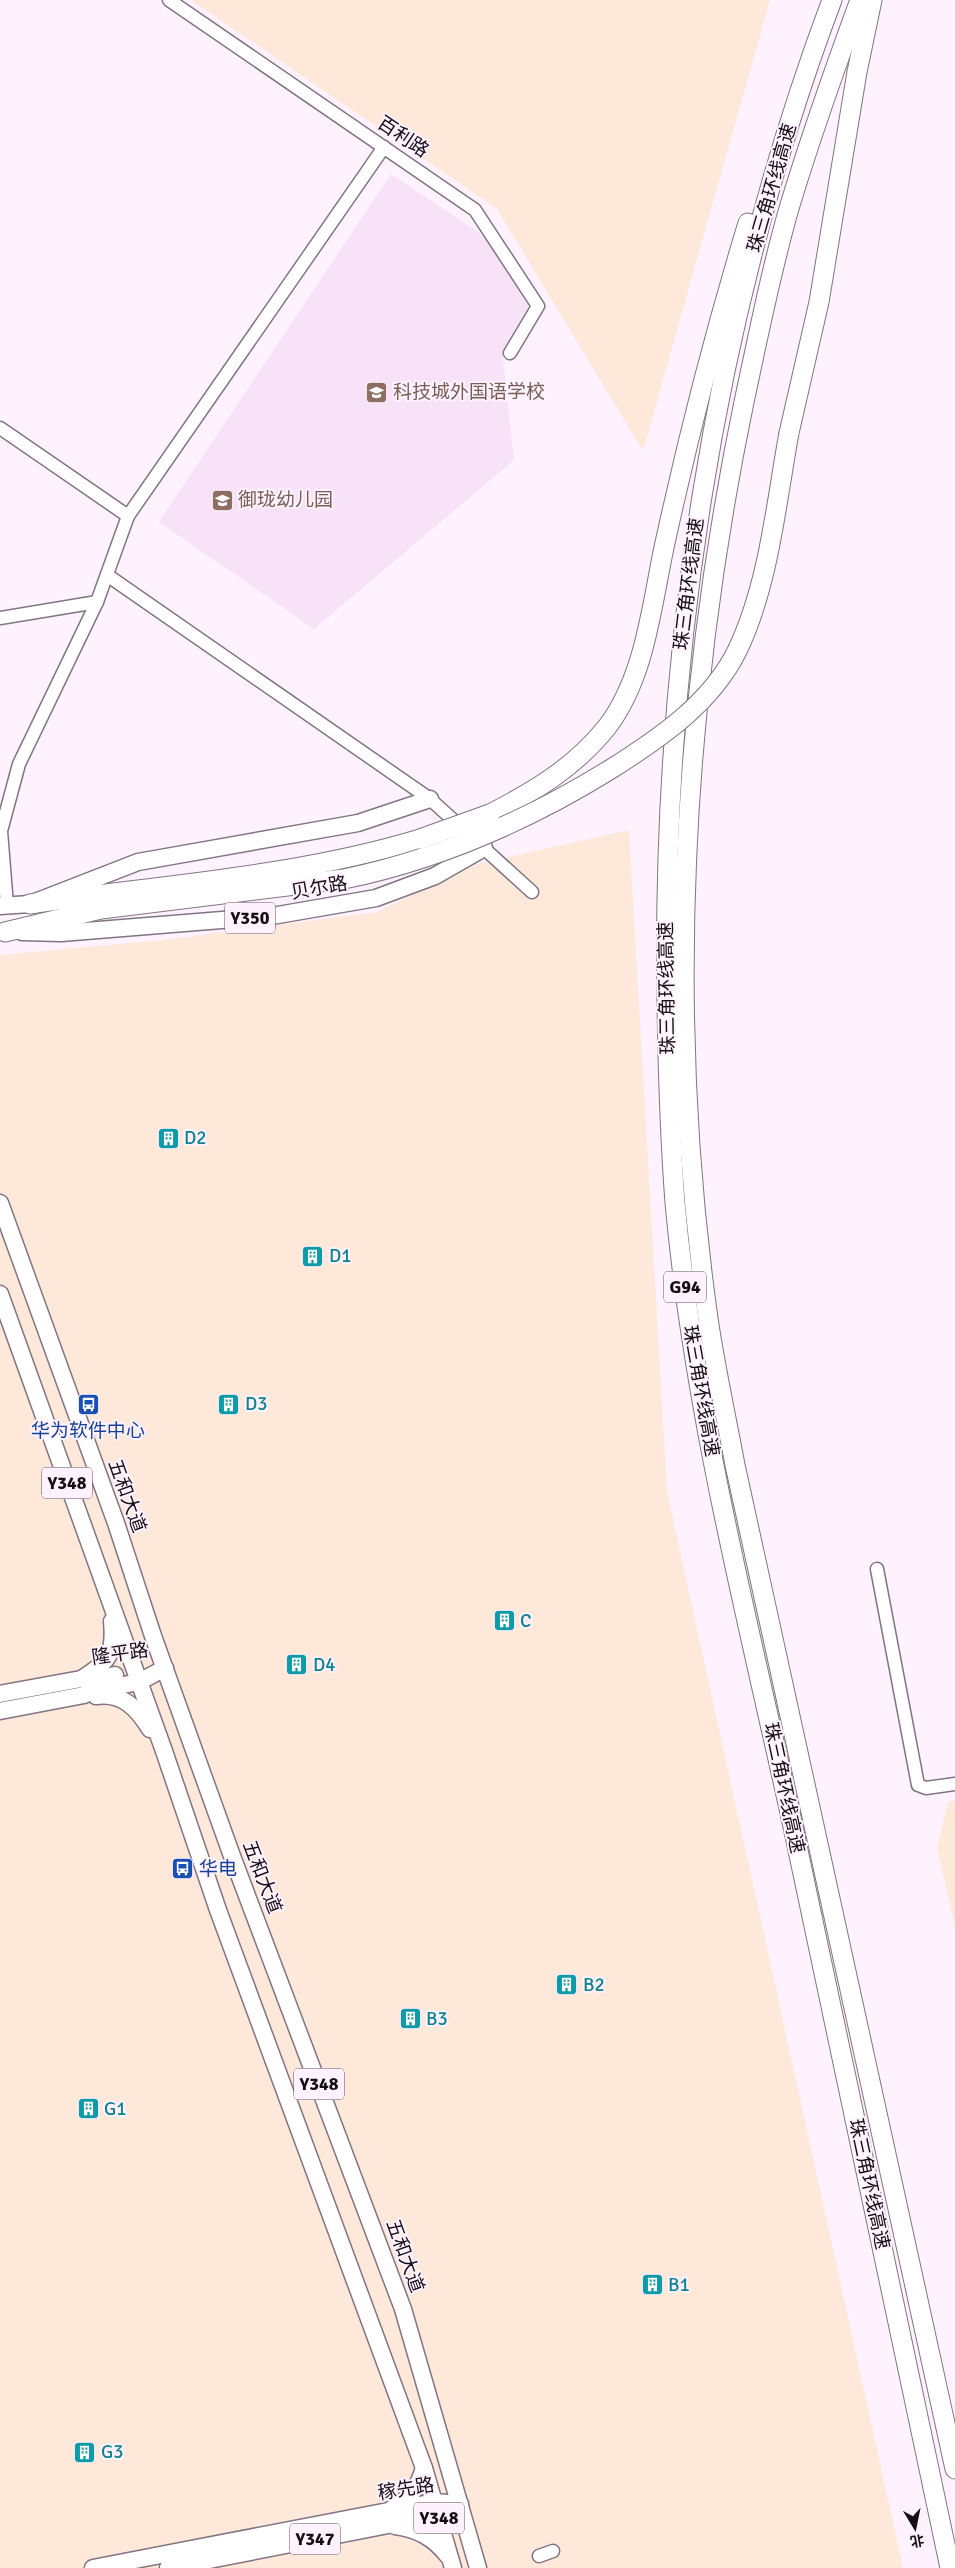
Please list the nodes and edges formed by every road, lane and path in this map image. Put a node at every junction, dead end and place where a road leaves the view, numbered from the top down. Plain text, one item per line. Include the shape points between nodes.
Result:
1 (169, 0) edge
2 (832, 0) edge
3 (860, 0) edge
4 (872, 0) edge
5 (823, 23) junction
6 (384, 147) junction
7 (510, 353) dead end
8 (0, 428) edge
9 (128, 516) junction
10 (107, 575) junction
11 (97, 602) junction
12 (0, 618) edge
13 (430, 799) junction
14 (484, 848) junction
15 (532, 892) dead end
16 (30, 904) junction
17 (2, 905) edge
18 (2, 932) edge
19 (0, 1203) edge
20 (0, 1294) edge
21 (877, 1569) dead end
22 (110, 1602) junction
23 (165, 1668) junction
24 (137, 1677) junction
25 (81, 1679) junction
26 (0, 1694) edge
27 (84, 1695) junction
28 (0, 1712) edge
29 (164, 1751) junction
30 (955, 1784) edge
31 (424, 2468) junction
32 (955, 2469) edge
33 (460, 2504) junction
34 (437, 2509) junction
35 (385, 2519) junction
36 (553, 2551) dead end
37 (539, 2556) dead end
38 (451, 2563) edge
39 (93, 2568) edge
40 (168, 2568) edge
41 (478, 2568) edge
42 (950, 2568) edge

1 - 6 street, 百利路
2 - 5 highway, 珠三角环线高速 / G94
3 - 32 highway, 珠三角环线高速 / G94 via 827,88 789,209 755,347 715,555 690,768 686,1052 708,1318 733,1455
4 - 18 highway, bridge via 819,302 789,433 765,564 751,619 737,651 718,681 692,711 664,735 545,808 448,851 391,869 344,879 101,909
5 - 16 highway, bridge via 778,129 743,239 667,533 638,663 626,695 608,726 580,757 553,779 490,814 420,839 274,872
5 - 42 highway, 珠三角环线高速 / G94 via 757,236 727,366 697,524 677,683 667,851 668,1070 681,1255 714,1470 822,1959
6 - 7 street, 百利路 via 475,210 538,306
6 - 9 street
8 - 9 street
9 - 10 street
10 - 11 street
10 - 13 street
11 - 12 street
11 - 17 street via 19,764 1,832
13 - 14 street
13 - 16 main road via 358,823 138,862
14 - 15 street
14 - 18 main road, 贝尔路 / Y350 via 435,876 366,900 262,917 61,933
16 - 17 main road
19 - 23 main road, 五和大道 / Y348
20 - 22 main road, Y348
21 - 30 street via 918,1785 926,1788
22 - 24 main road, Y348
22 - 25 main road via 113,1633 109,1656 101,1667
23 - 24 main road, 隆平路
23 - 33 main road, 五和大道 / Y348 via 232,1856 398,2296
24 - 25 main road, 隆平路
24 - 27 main road, 隆平路
24 - 29 main road, Y348
25 - 26 main road, 隆平路
27 - 28 main road, 隆平路
27 - 29 main road via 115,1697 129,1703
29 - 31 main road, Y348 via 218,1910
31 - 34 main road, Y348
31 - 35 main road via 409,2497
33 - 34 main road, 稼先路 / Y347
33 - 41 main road, 五和大道 / Y348
34 - 35 main road, 稼先路 / Y347
34 - 38 main road, Y348
35 - 38 main road via 434,2540
35 - 39 main road, 稼先路 / Y347
35 - 40 main road, 稼先路 / Y347
36 - 37 street

